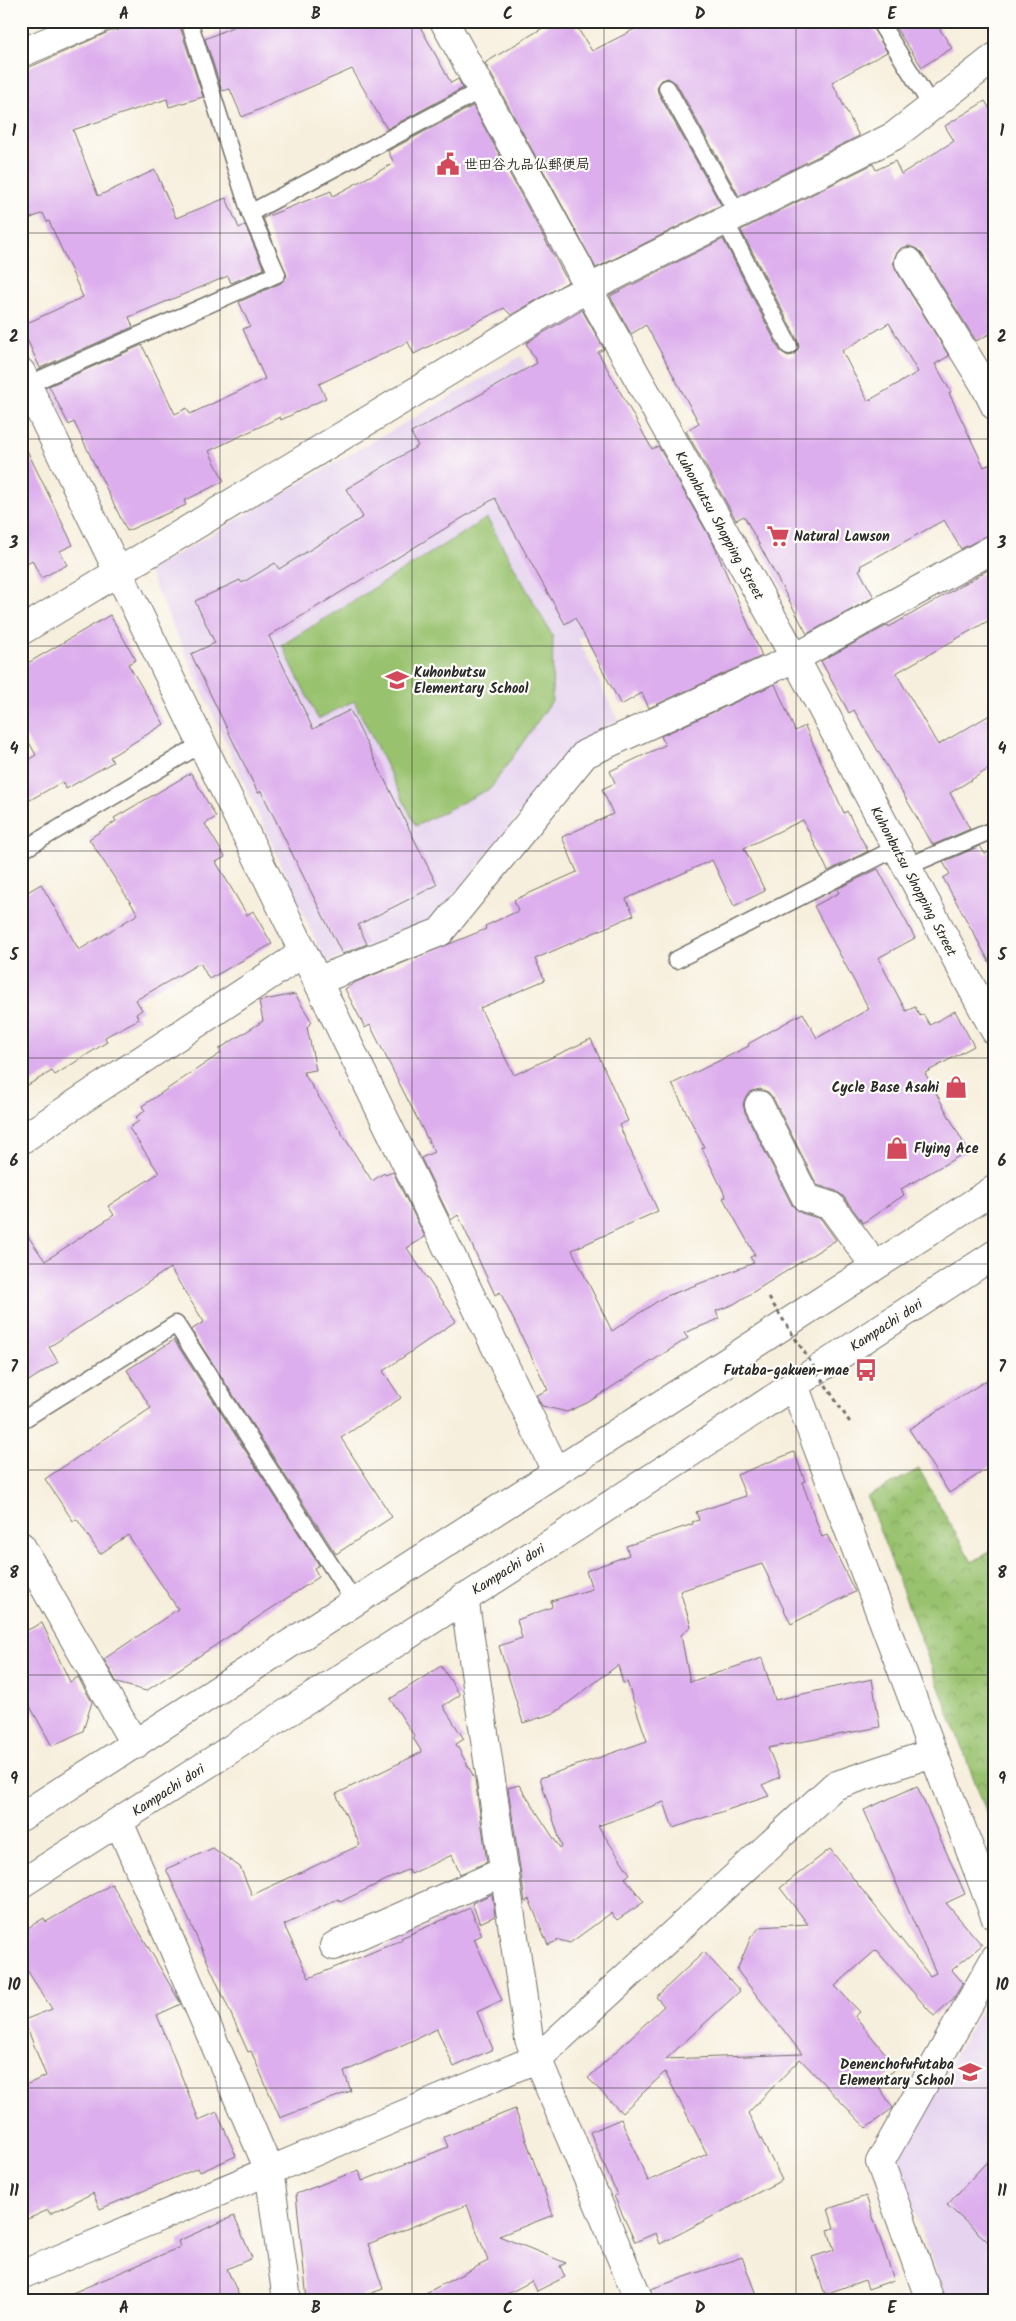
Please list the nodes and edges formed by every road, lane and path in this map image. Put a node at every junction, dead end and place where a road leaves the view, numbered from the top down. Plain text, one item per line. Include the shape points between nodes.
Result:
1 (96, 21) edge
2 (189, 21) edge
3 (444, 21) edge
4 (879, 21) edge
5 (21, 53) edge
6 (995, 57) edge
7 (667, 88) dead end
8 (481, 90) junction
9 (932, 107) junction
10 (250, 213) junction
11 (731, 218) junction
12 (909, 262) dead end
13 (588, 289) junction
14 (789, 346) dead end
15 (24, 379) edge
16 (995, 406) edge
17 (995, 548) edge
18 (119, 571) junction
19 (21, 631) edge
20 (794, 658) junction
21 (203, 743) junction
22 (995, 829) edge
23 (21, 851) edge
24 (901, 857) junction
25 (303, 952) junction
26 (676, 960) dead end
27 (317, 981) junction
28 (995, 1031) edge
29 (759, 1105) dead end
30 (21, 1140) edge
31 (995, 1189) edge
32 (995, 1254) edge
33 (875, 1266) junction
34 (769, 1298) dead end
35 (794, 1385) junction
36 (21, 1421) edge
37 (852, 1424) dead end
38 (556, 1471) junction
39 (21, 1546) edge
40 (464, 1597) junction
41 (355, 1604) junction
42 (135, 1746) junction
43 (932, 1753) junction
44 (21, 1817) edge
45 (119, 1822) junction
46 (505, 1871) junction
47 (21, 1884) edge
48 (995, 1916) edge
49 (334, 1946) dead end
50 (995, 1958) edge
51 (538, 2058) junction
52 (269, 2170) junction
53 (21, 2275) edge
54 (287, 2300) edge
55 (638, 2300) edge
56 (930, 2300) edge

1 - 5 street
2 - 10 lane
3 - 8 street, Kuhonbutsu Shopping Street
4 - 9 lane
6 - 9 street
7 - 11 lane
8 - 10 lane
8 - 13 street, Kuhonbutsu Shopping Street
9 - 11 street via 894,136
10 - 15 lane via 277,274
11 - 13 street
11 - 14 lane
12 - 16 street
13 - 18 street
13 - 20 street, Kuhonbutsu Shopping Street
15 - 18 street
17 - 20 street
18 - 19 street
18 - 21 street
20 - 24 street, Kuhonbutsu Shopping Street
20 - 27 street via 585,754 440,932
21 - 23 lane
21 - 25 street
22 - 24 lane
24 - 26 lane
24 - 28 street, Kuhonbutsu Shopping Street
25 - 27 street
25 - 30 street
27 - 38 street
29 - 33 street via 806,1198 831,1206
31 - 33 street
32 - 35 street, Kampachi dori
33 - 38 street
34 - 37 path, bridge
35 - 40 street, Kampachi dori
35 - 43 street
36 - 41 lane via 176,1324
38 - 41 street
39 - 42 street
40 - 45 street, Kampachi dori
40 - 46 street
41 - 42 street
42 - 44 street
43 - 48 street
43 - 51 street via 834,1786
45 - 47 street, Kampachi dori
45 - 52 street
46 - 49 street
46 - 51 street via 529,2040
50 - 56 street via 880,2162
51 - 52 street
51 - 55 street
52 - 53 street
52 - 54 street

